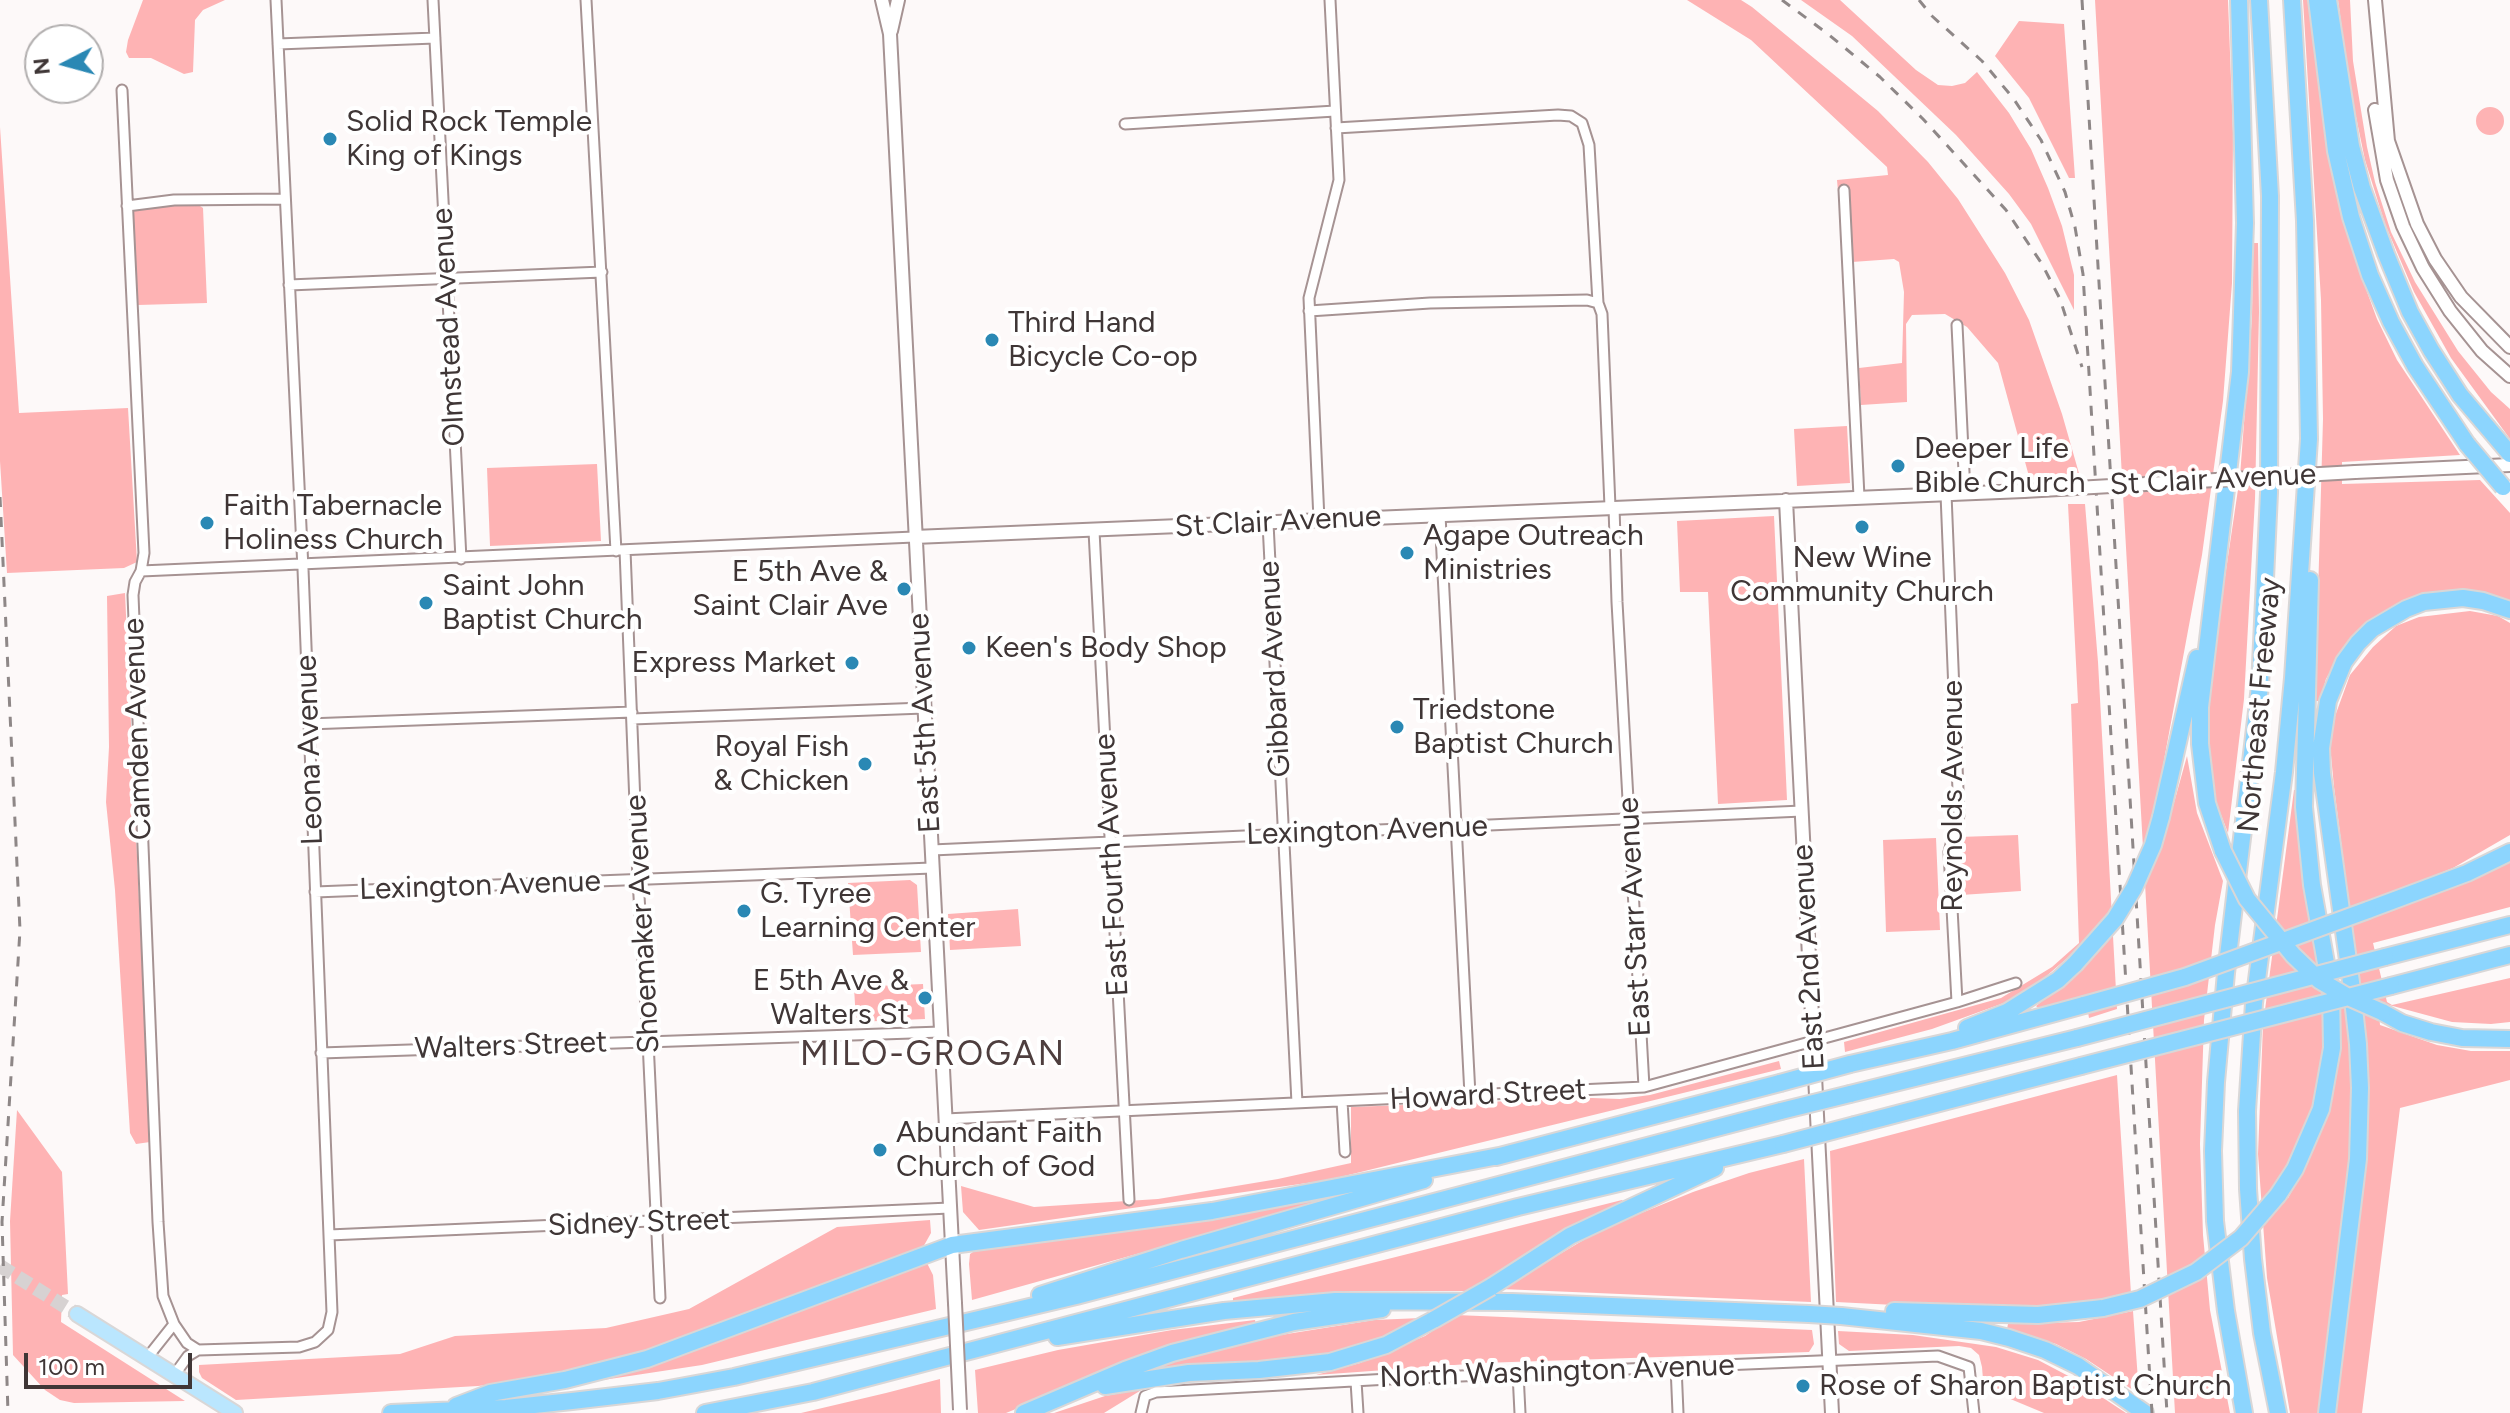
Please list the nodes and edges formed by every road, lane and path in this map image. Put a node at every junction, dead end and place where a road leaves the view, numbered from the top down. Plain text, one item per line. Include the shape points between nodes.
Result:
1 (276, 0) edge
2 (433, 0) edge
3 (586, 0) edge
4 (882, 0) edge
5 (898, 0) edge
6 (1330, 0) edge
7 (2239, 0) edge
8 (2259, 0) edge
9 (2292, 0) edge
10 (2317, 0) edge
11 (2328, 0) edge
12 (2375, 0) edge
13 (890, 34) junction
14 (435, 38) junction
15 (2377, 39) junction
16 (278, 44) junction
17 (122, 90) dead end
18 (1335, 111) junction
19 (1125, 124) dead end
20 (1336, 128) junction
21 (1844, 190) dead end
22 (285, 199) junction
23 (127, 206) junction
24 (602, 272) junction
25 (447, 278) junction
26 (289, 285) junction
27 (1598, 303) junction
28 (1309, 311) junction
29 (1957, 325) dead end
30 (2510, 347) edge
31 (2510, 376) edge
32 (2309, 439) junction
33 (2504, 449) edge
34 (2510, 465) edge
35 (2506, 491) edge
36 (1965, 493) junction
37 (1946, 494) junction
38 (1859, 497) junction
39 (1786, 500) junction
40 (1612, 507) junction
41 (1440, 515) junction
42 (1319, 520) junction
43 (1268, 523) junction
44 (1094, 531) junction
45 (914, 537) junction
46 (620, 551) junction
47 (461, 559) junction
48 (302, 565) junction
49 (141, 571) junction
50 (2215, 583) junction
51 (2510, 610) edge
52 (924, 708) junction
53 (632, 716) junction
54 (308, 724) junction
55 (1802, 811) junction
56 (1630, 819) junction
57 (1456, 827) junction
58 (1284, 835) junction
59 (1110, 843) junction
60 (932, 850) junction
61 (2510, 852) edge
62 (932, 868) junction
63 (638, 880) junction
64 (315, 892) junction
65 (2510, 925) edge
66 (2510, 955) edge
67 (2016, 983) dead end
68 (1957, 1002) junction
69 (2382, 1012) junction
70 (2510, 1028) edge
71 (941, 1032) junction
72 (2510, 1039) edge
73 (648, 1041) junction
74 (1813, 1041) junction
75 (1914, 1048) junction
76 (321, 1053) junction
77 (1644, 1087) junction
78 (1470, 1095) junction
79 (1342, 1101) junction
80 (1297, 1103) junction
81 (1125, 1112) junction
82 (945, 1119) junction
83 (1345, 1152) dead end
84 (1504, 1155) junction
85 (1740, 1155) junction
86 (1129, 1200) dead end
87 (950, 1208) junction
88 (657, 1222) junction
89 (329, 1235) junction
90 (952, 1245) junction
91 (660, 1298) dead end
92 (1435, 1301) junction
93 (77, 1314) tunnel mouth
94 (1841, 1316) junction
95 (967, 1321) junction
96 (174, 1324) junction
97 (198, 1350) junction
98 (981, 1350) junction
99 (147, 1358) junction
100 (1829, 1360) junction
101 (1676, 1366) junction
102 (1518, 1373) junction
103 (175, 1374) junction
104 (1356, 1381) junction
105 (1080, 1391) junction
106 (2140, 1408) edge
107 (441, 1412) edge
108 (960, 1412) edge
109 (235, 1413) edge
110 (391, 1413) edge
111 (705, 1413) edge
112 (1024, 1413) edge
113 (1141, 1413) edge
114 (1358, 1413) edge
115 (1520, 1413) edge
116 (1678, 1413) edge
117 (1832, 1413) edge
118 (1974, 1413) edge
119 (2244, 1413) edge
120 (2278, 1413) edge
121 (2327, 1413) edge

1 - 16 street, Leona Avenue
2 - 14 street, Olmstead Avenue
3 - 24 street, Shoemaker Avenue
4 - 13 street, East 5th Avenue
5 - 13 street, East 5th Avenue
6 - 18 street
7 - 50 highway via 2244,162 2241,347
8 - 119 highway, Northeast Freeway via 2270,196 2269,493 2260,686 2225,988 2213,1151 2215,1221
9 - 32 highway, Northeast Freeway via 2305,221
10 - 35 highway, bridge via 2336,151 2370,275 2415,366
11 - 33 highway via 2351,146 2386,254 2431,350
12 - 15 street
13 - 45 street, East 5th Avenue
14 - 16 street
14 - 25 street, Olmstead Avenue
15 - 30 street via 2388,141 2417,224 2461,297
15 - 31 street via 2378,130 2403,226 2450,311
16 - 22 street, Leona Avenue
17 - 23 street, Camden Avenue
18 - 19 street
18 - 20 street
20 - 27 street, East Starr Avenue via 1558,115 1582,123 1589,145
20 - 28 street via 1339,180
21 - 38 street
22 - 23 street
22 - 26 street, Leona Avenue
23 - 49 street, Camden Avenue via 142,490
24 - 25 street
24 - 46 street, Shoemaker Avenue
25 - 26 street
25 - 47 street, Olmstead Avenue
26 - 48 street, Leona Avenue
27 - 28 street via 1430,303
27 - 40 street, East Starr Avenue
28 - 42 street
29 - 36 street
32 - 94 highway, bridge via 2304,807 2331,991 2332,1036 2321,1109 2295,1169 2241,1238 2196,1272 2140,1299 2038,1315 1892,1311
32 - 120 highway, Northeast Freeway via 2293,678 2248,1097 2253,1259
34 - 36 street, St Clair Avenue, bridge
36 - 37 street, St Clair Avenue
37 - 38 street, St Clair Avenue
37 - 68 street, Reynolds Avenue via 1959,815 1949,852
38 - 39 street, St Clair Avenue
39 - 40 street, St Clair Avenue
39 - 55 street, East 2nd Avenue
40 - 41 street, St Clair Avenue
40 - 56 street, East Starr Avenue
41 - 42 street, St Clair Avenue
41 - 57 street
42 - 43 street, St Clair Avenue
43 - 44 street, St Clair Avenue
43 - 58 street, Gibbard Avenue
44 - 45 street, St Clair Avenue
44 - 59 street, East Fourth Avenue
45 - 46 street, St Clair Avenue
45 - 52 street, East 5th Avenue
46 - 47 street, St Clair Avenue
46 - 53 street, Shoemaker Avenue
47 - 48 street, St Clair Avenue
48 - 49 street, St Clair Avenue
48 - 54 street, Leona Avenue
49 - 96 street, Camden Avenue via 133,595 158,1222 163,1296
50 - 69 highway, bridge via 2200,744 2207,803 2223,851 2247,899 2293,955 2319,980
50 - 75 highway, bridge via 2161,817 2134,888 2115,919 2058,980 2007,1012
51 - 121 highway via 2463,598 2406,609 2358,643 2328,701 2322,773 2360,1088 2358,1159
52 - 53 street
52 - 60 street, East 5th Avenue
53 - 54 street
53 - 63 street, Shoemaker Avenue
54 - 64 street, Leona Avenue
55 - 56 street, Lexington Avenue
55 - 74 street, East 2nd Avenue
56 - 57 street, Lexington Avenue
56 - 77 street, East Starr Avenue
57 - 58 street, Lexington Avenue
57 - 78 street
58 - 59 street, Lexington Avenue
58 - 80 street, Gibbard Avenue
59 - 60 street, Lexington Avenue
59 - 81 street, East Fourth Avenue
60 - 62 street, East 5th Avenue
61 - 75 highway, bridge via 2467,873 2185,977
62 - 63 street, Lexington Avenue
62 - 71 street, East 5th Avenue
63 - 64 street, Lexington Avenue
63 - 73 street, Shoemaker Avenue
64 - 76 street, Leona Avenue
65 - 95 highway, bridge
66 - 85 highway, bridge
67 - 68 street, Howard Street
68 - 74 street, Howard Street
69 - 70 highway via 2444,1027
69 - 72 highway via 2431,1032
71 - 73 street, Walters Street
71 - 82 street, East 5th Avenue
73 - 76 street, Walters Street
73 - 88 street, Shoemaker Avenue
74 - 77 street, Howard Street
74 - 100 street, East 2nd Avenue
75 - 84 highway, bridge
76 - 89 street, Leona Avenue
77 - 78 street, Howard Street
78 - 79 street, Howard Street
79 - 80 street, Howard Street
79 - 83 street
80 - 81 street, Howard Street
81 - 82 street, Howard Street
81 - 86 street, East Fourth Avenue
82 - 87 street, East 5th Avenue
84 - 90 highway via 1212,1211
84 - 95 highway via 1086,1279
85 - 98 highway via 1518,1207
85 - 105 highway, bridge via 1570,1236 1386,1345 1330,1362 1189,1373
87 - 88 street, Sidney Street
87 - 90 street, East 5th Avenue
88 - 89 street, Sidney Street
88 - 91 street, Shoemaker Avenue
89 - 97 street, Leona Avenue via 332,1312 328,1330 315,1342
90 - 107 highway via 647,1359 490,1393
90 - 108 street, East 5th Avenue, bridge
92 - 94 highway, bridge
92 - 98 highway via 1335,1301 1224,1311
92 - 105 highway via 1240,1334 1149,1361
93 - 99 main road
94 - 106 highway via 2009,1338 2078,1366
95 - 107 highway via 658,1391
96 - 97 street
96 - 99 street
97 - 103 street
98 - 111 highway
99 - 103 main road
100 - 101 street, North Washington Avenue
100 - 117 street, East 2nd Avenue
100 - 118 street, North Washington Avenue via 1938,1356 1969,1367
101 - 102 street, North Washington Avenue
101 - 116 street
102 - 104 street, North Washington Avenue
102 - 115 street
103 - 109 main road
104 - 113 street, North Washington Avenue via 1156,1392 1145,1396
104 - 114 street
105 - 112 highway
107 - 110 highway

